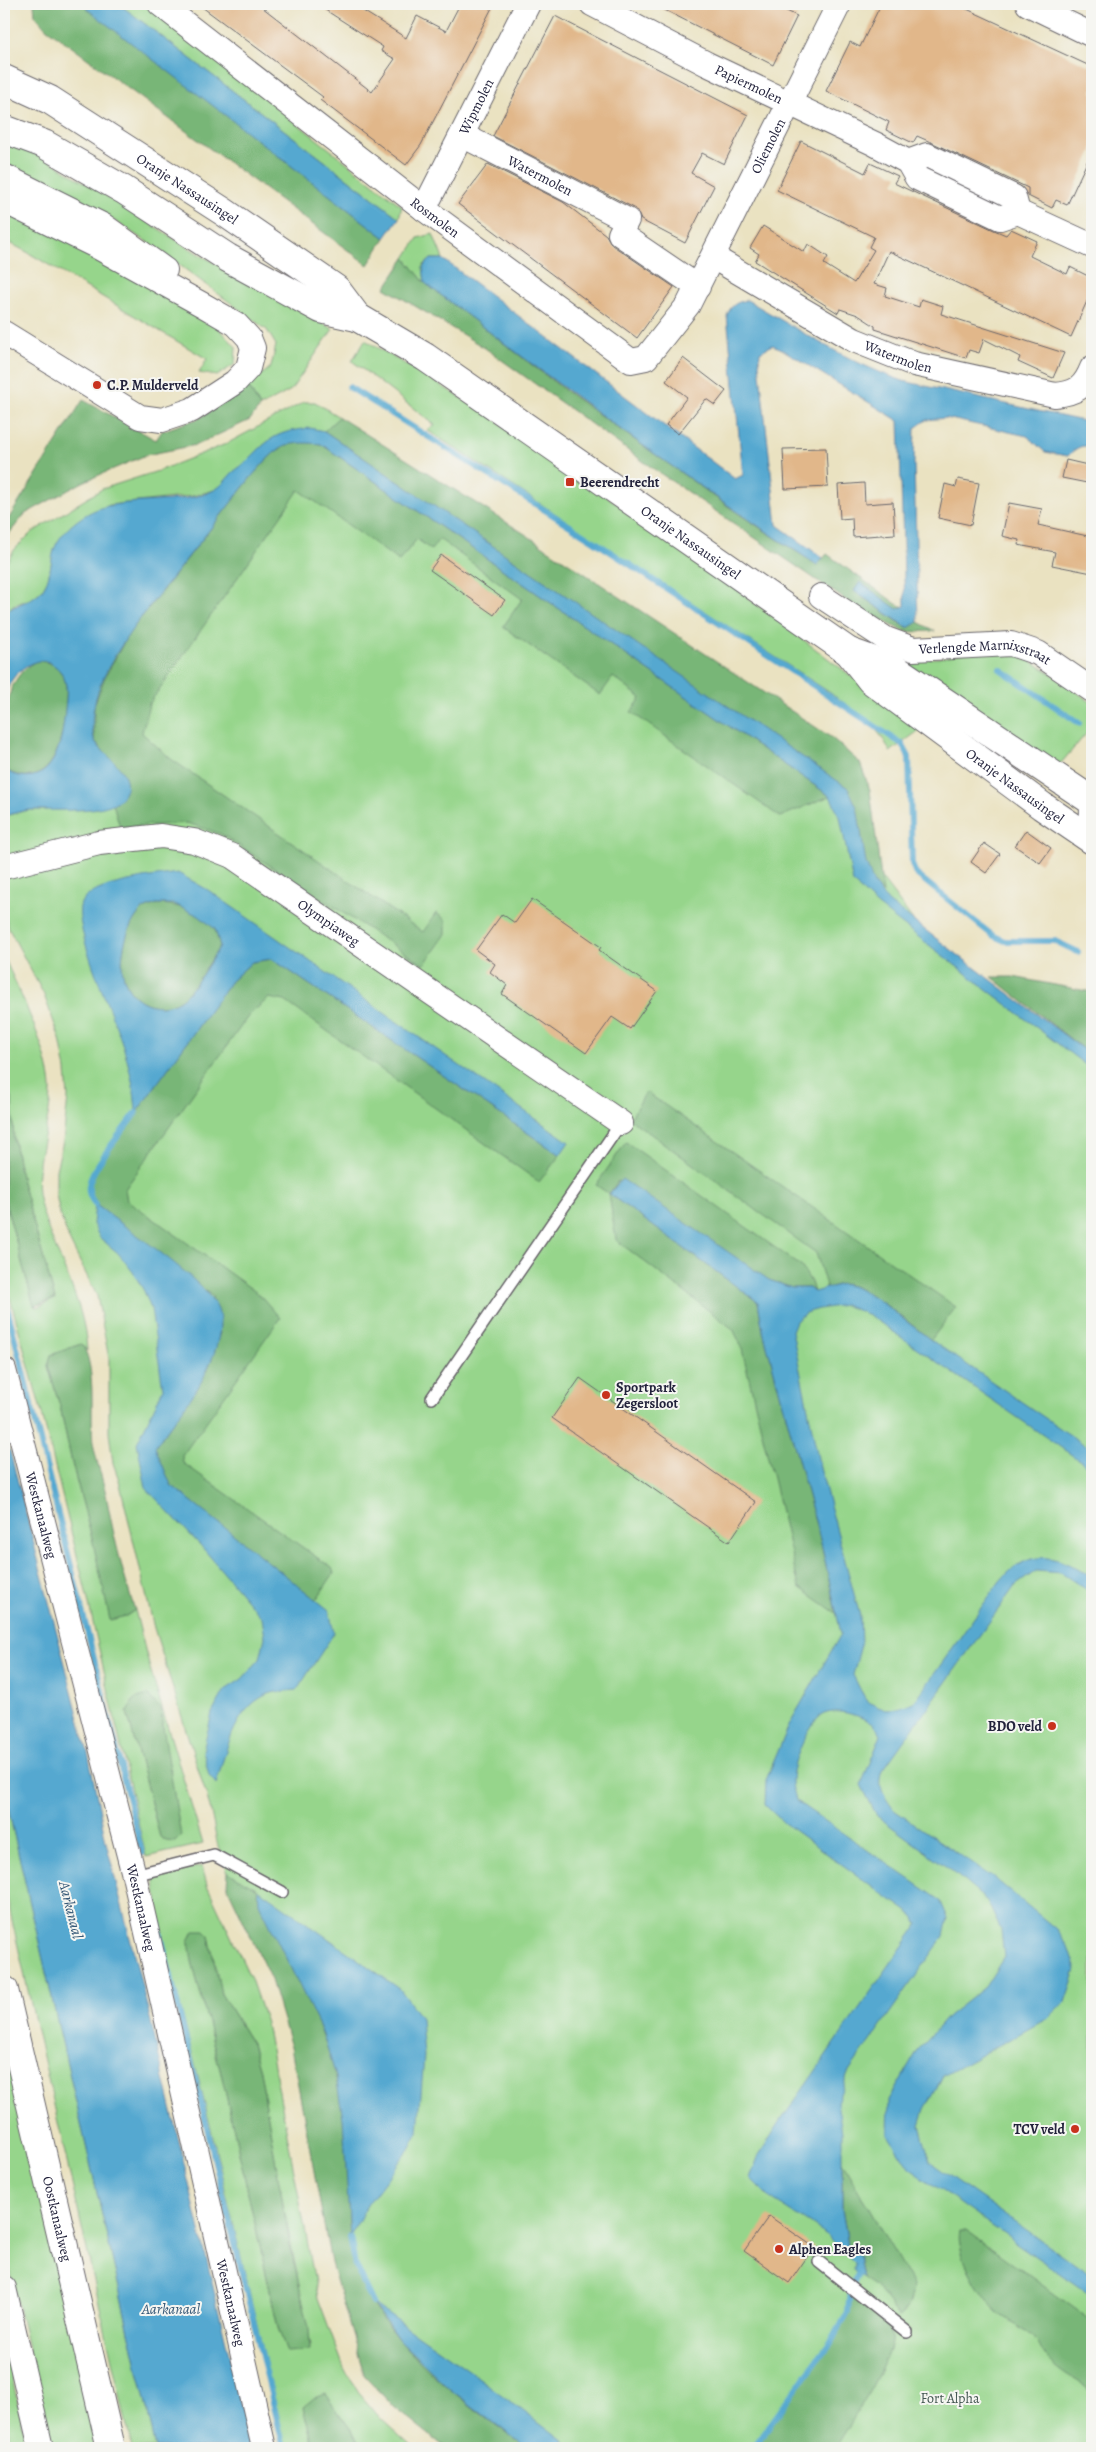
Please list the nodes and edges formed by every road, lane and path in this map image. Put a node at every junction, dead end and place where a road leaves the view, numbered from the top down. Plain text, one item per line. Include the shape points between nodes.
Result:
1 (160, 4) edge
2 (528, 4) edge
3 (592, 4) edge
4 (839, 4) edge
5 (1028, 4) edge
6 (1092, 35) edge
7 (4, 79) edge
8 (791, 104) junction
9 (4, 129) edge
10 (462, 135) junction
11 (4, 176) edge
12 (4, 201) edge
13 (424, 209) junction
14 (1092, 246) edge
15 (713, 257) junction
16 (698, 286) junction
17 (328, 299) junction
18 (203, 305) junction
19 (4, 333) edge
20 (1092, 368) edge
21 (821, 596) dead end
22 (849, 652) junction
23 (1092, 690) edge
24 (1092, 802) edge
25 (1092, 807) edge
26 (1092, 839) edge
27 (4, 868) edge
28 (621, 1123) joint
29 (4, 1370) edge
30 (432, 1398) dead end
31 (134, 1875) junction
32 (282, 1892) dead end
33 (4, 1990) edge
34 (818, 2262) dead end
35 (4, 2288) edge
36 (907, 2332) dead end
37 (41, 2448) edge
38 (111, 2448) edge
39 (264, 2448) edge

1 - 13 street, Rosmolen
2 - 10 street, Wipmolen
3 - 8 street, Papiermolen
4 - 8 street, Oliemolen
5 - 6 street
7 - 17 main road, Oranje Nassausingel via 63,109 224,212
8 - 14 street, Papiermolen via 908,162 917,178 982,210 1000,218 1018,212
8 - 15 street, Oliemolen
9 - 17 main road, Oranje Nassausingel via 44,144 124,190 228,258
10 - 13 street, Wipmolen
10 - 16 street, Watermolen via 627,220 620,234
11 - 18 street via 104,226 157,263
12 - 18 street via 96,246
13 - 16 street, Rosmolen via 631,361 646,358 688,305
15 - 16 street, Oliemolen
15 - 20 street, Watermolen via 854,340 914,364 1055,395 1072,393 1087,381
17 - 22 main road, Oranje Nassausingel via 425,357
18 - 19 street via 236,324 249,338 253,348 248,368 217,395 192,410 162,420 140,417
21 - 23 street, Verlengde Marnixstraat via 886,639 913,648 1011,644 1038,653
22 - 24 main road, Oranje Nassausingel via 894,668
22 - 26 main road, Oranje Nassausingel via 871,680
25 - 26 street
27 - 28 street, Olympiaweg via 99,843 160,836 194,841 232,856
28 - 30 lane
29 - 31 street, Westkanaalweg
31 - 32 lane via 214,1854
31 - 39 street, Westkanaalweg
33 - 38 main road, Oostkanaalweg
34 - 36 lane
35 - 37 street

